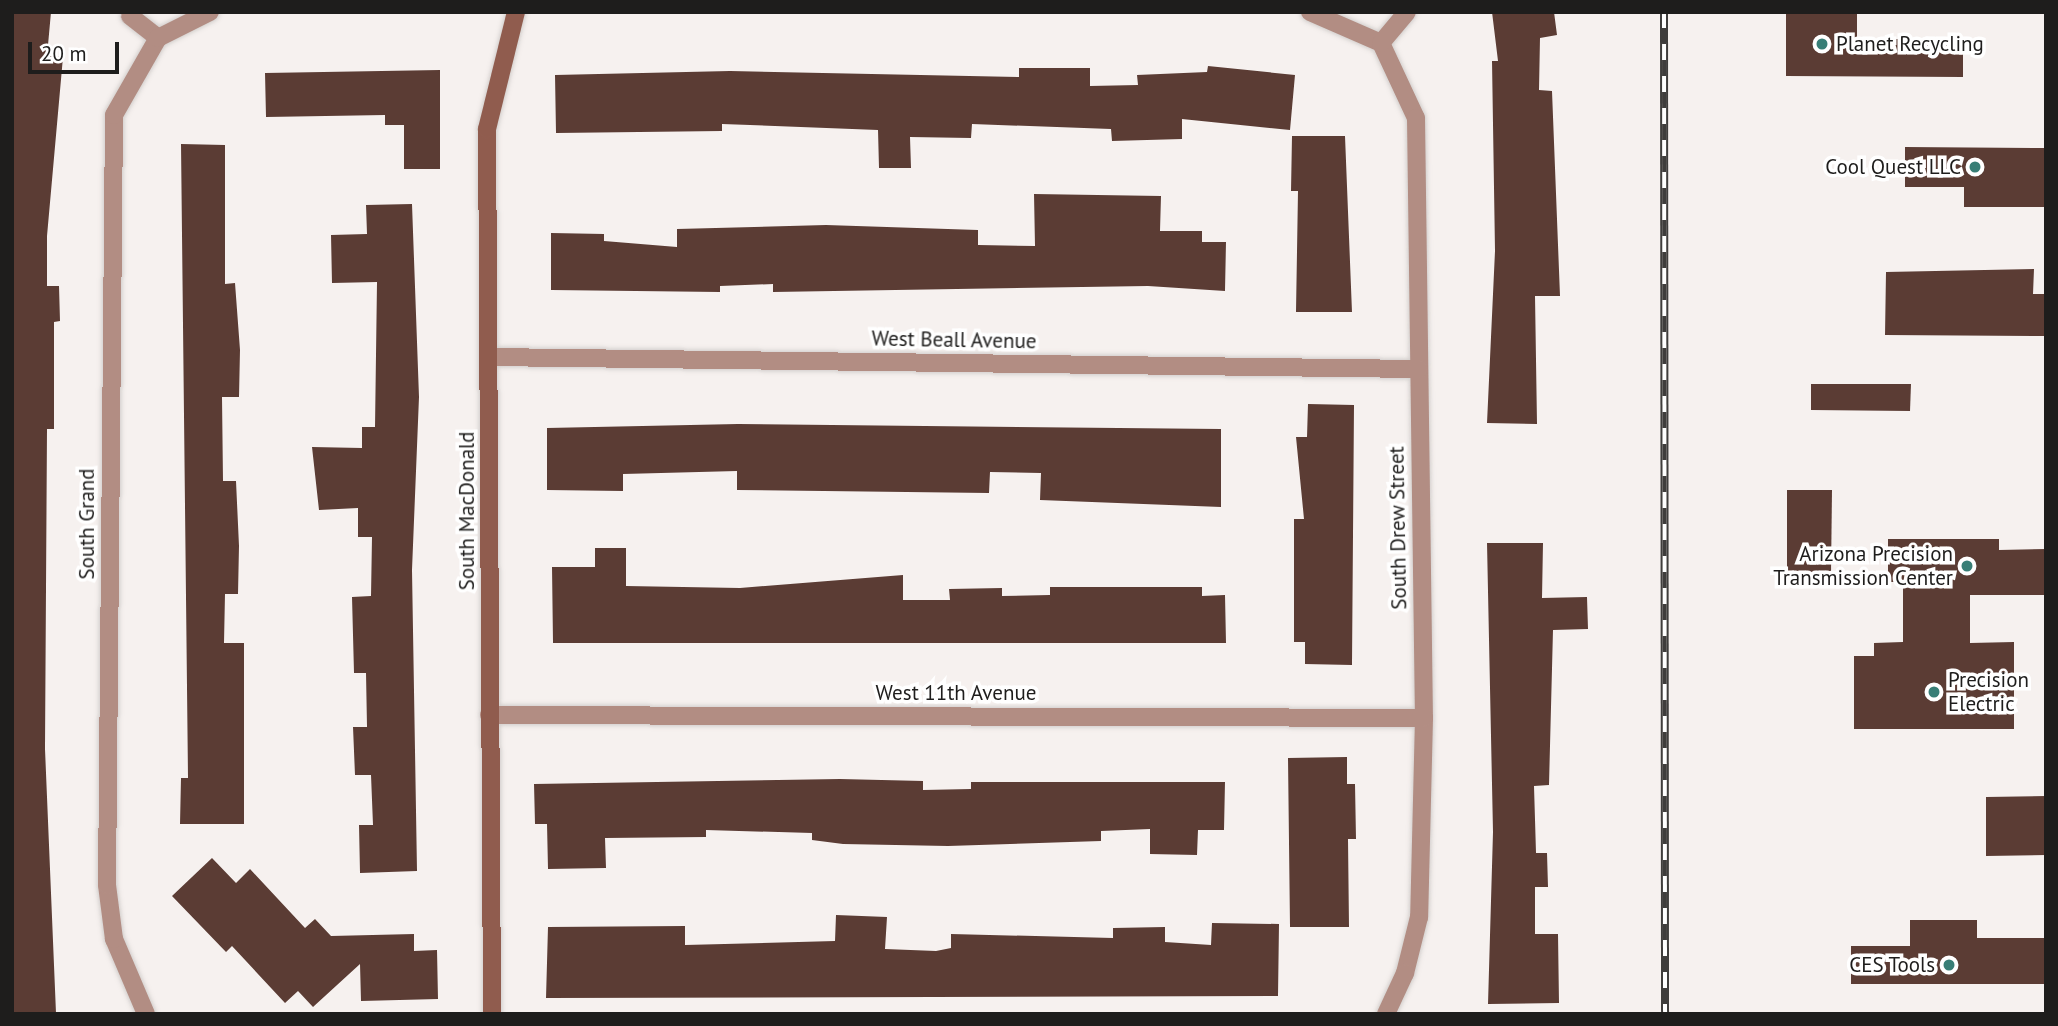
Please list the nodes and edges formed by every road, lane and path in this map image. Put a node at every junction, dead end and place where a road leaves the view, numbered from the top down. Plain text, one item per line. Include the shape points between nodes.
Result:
1 (210, 12) edge
2 (516, 12) edge
3 (1310, 12) edge
4 (1407, 12) edge
5 (130, 16) dead end
6 (158, 38) junction
7 (1381, 43) junction
8 (489, 357) junction
9 (1419, 369) junction
10 (489, 715) junction
11 (1424, 718) junction
12 (146, 1014) edge
13 (492, 1014) edge
14 (1386, 1014) edge

1 - 6 street
2 - 8 street, South MacDonald via 486,129
3 - 7 street
4 - 7 street
5 - 6 street
6 - 12 street, South Grand via 114,115 113,181 107,885 114,939
7 - 9 street, South Drew Street via 1416,118
8 - 9 street, West Beall Avenue
8 - 10 street, South MacDonald
9 - 11 street, South Drew Street
10 - 11 street, West 11th Avenue
10 - 13 street, South MacDonald
11 - 14 street, South Drew Street via 1419,917 1405,973

